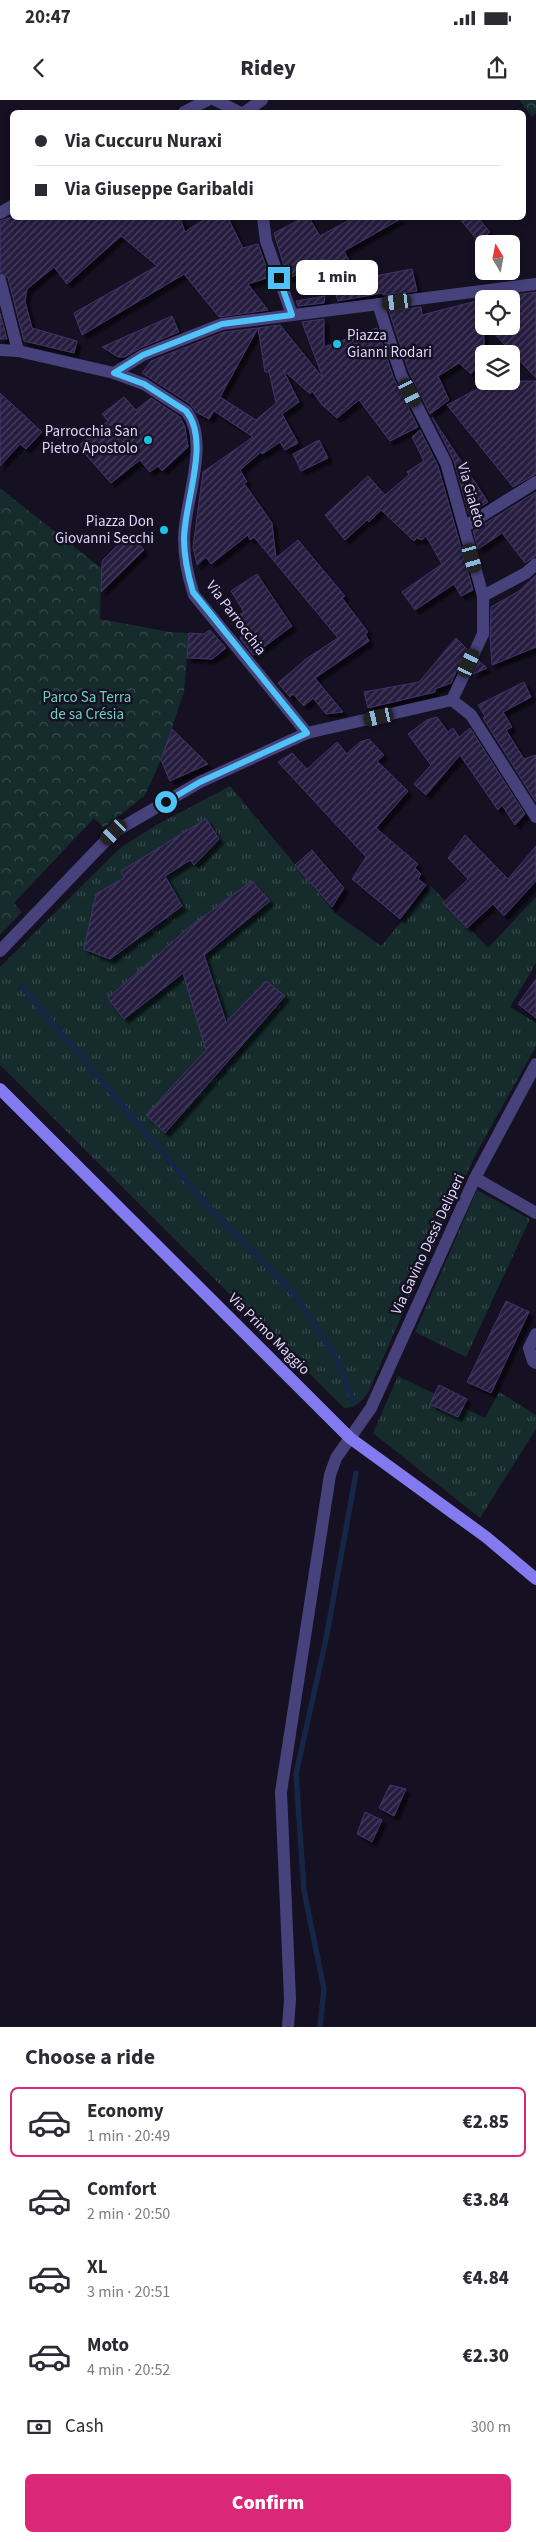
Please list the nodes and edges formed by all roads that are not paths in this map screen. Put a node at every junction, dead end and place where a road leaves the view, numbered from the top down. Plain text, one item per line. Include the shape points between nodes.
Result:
1 (208, 100) edge
2 (215, 100) edge
3 (262, 100) edge
4 (188, 110) edge
5 (235, 110) edge
6 (248, 110) edge
7 (263, 220) edge
8 (0, 280) edge
9 (536, 284) edge
10 (378, 304) junction
11 (292, 315) junction
12 (0, 350) edge
13 (18, 351) junction
14 (114, 373) junction
15 (536, 482) edge
16 (464, 527) junction
17 (536, 564) edge
18 (483, 596) junction
19 (452, 700) junction
20 (307, 733) junction
21 (536, 817) edge
22 (0, 951) edge
23 (536, 1064) edge
24 (0, 1090) edge
25 (475, 1178) junction
26 (536, 1213) edge
27 (536, 1334) edge
28 (536, 1363) edge
29 (350, 1438) junction
30 (536, 1579) edge
31 (288, 2027) edge

1 - 4 street
2 - 5 street
3 - 6 street
7 - 11 street via 266,241
8 - 13 street
9 - 10 street
10 - 11 street
10 - 16 street, Via Gialeto via 401,375 446,463
11 - 14 street via 222,324 143,355
12 - 13 street
13 - 14 street
14 - 20 street, Via Parrocchia via 144,384 191,417 195,428 195,465 184,538 186,569 193,592
15 - 16 street
16 - 18 street, Via Gialeto
17 - 18 street via 526,573
18 - 19 street, Via Gialeto via 483,634
19 - 20 street
19 - 21 street via 471,715
20 - 22 street via 200,782 114,832
23 - 25 street, Via Gavino Dessì Deliperi
24 - 29 street, Via Primo Maggio
25 - 26 street
25 - 29 street, Via Gavino Dessì Deliperi via 371,1408
27 - 28 street via 530,1348 532,1361
29 - 30 street, Via Primo Maggio via 486,1537
29 - 31 street, Via Gavino Dessì Deliperi via 336,1458 330,1475 281,1792 290,1999

